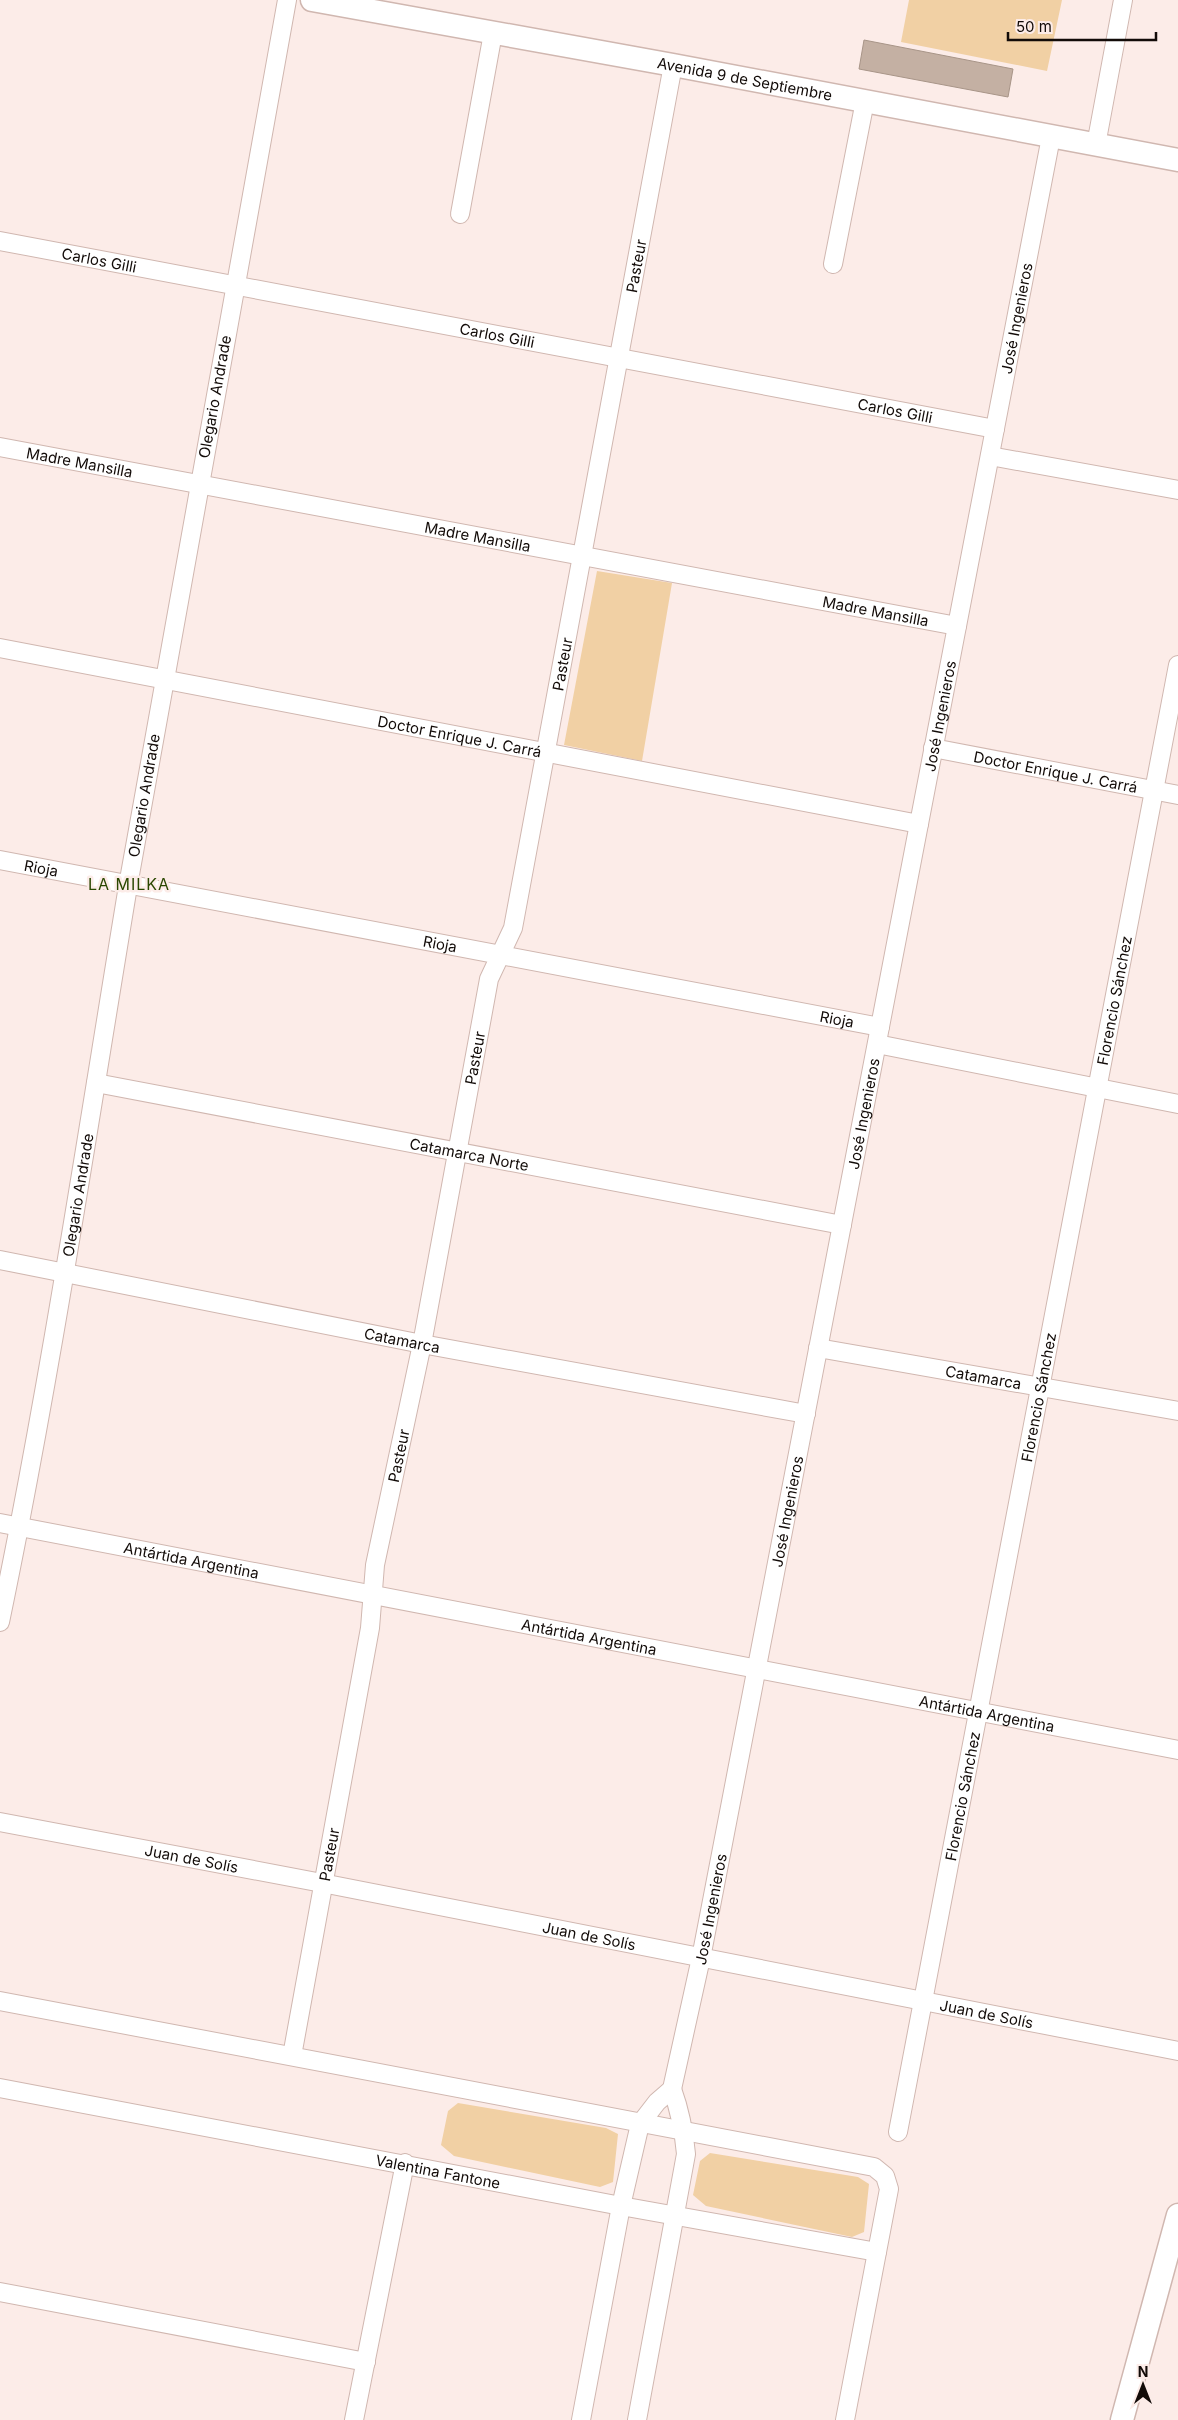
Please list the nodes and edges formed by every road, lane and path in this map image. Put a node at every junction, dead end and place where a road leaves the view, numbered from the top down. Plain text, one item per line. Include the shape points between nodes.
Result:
1 (287, 0) edge
2 (312, 0) edge
3 (1123, 0) edge
4 (493, 33) junction
5 (673, 65) junction
6 (865, 101) junction
7 (1051, 137) junction
8 (1096, 144) junction
9 (1178, 160) edge
10 (460, 214) dead end
11 (0, 241) edge
12 (833, 264) dead end
13 (235, 285) junction
14 (620, 359) junction
15 (995, 429) junction
16 (0, 447) edge
17 (990, 456) junction
18 (197, 484) junction
19 (1178, 490) edge
20 (583, 557) junction
21 (957, 626) junction
22 (0, 648) edge
23 (1178, 665) edge
24 (164, 679) junction
25 (933, 748) junction
26 (546, 753) junction
27 (1154, 790) junction
28 (1178, 795) edge
29 (919, 824) junction
30 (0, 860) edge
31 (129, 884) junction
32 (500, 956) junction
33 (878, 1036) junction
34 (96, 1083) junction
35 (1097, 1088) junction
36 (1178, 1104) edge
37 (458, 1153) junction
38 (842, 1225) junction
39 (0, 1260) edge
40 (64, 1272) junction
41 (422, 1344) junction
42 (818, 1348) junction
43 (1040, 1387) junction
44 (1178, 1411) edge
45 (806, 1414) junction
46 (0, 1523) edge
47 (20, 1527) junction
48 (373, 1595) junction
49 (0, 1622) edge
50 (756, 1669) junction
51 (978, 1711) junction
52 (1178, 1750) edge
53 (0, 1822) edge
54 (322, 1883) junction
55 (701, 1958) junction
56 (0, 2001) edge
57 (923, 2001) junction
58 (1178, 2051) edge
59 (292, 2056) junction
60 (0, 2088) edge
61 (672, 2089) junction
62 (640, 2124) junction
63 (684, 2132) junction
64 (898, 2132) dead end
65 (405, 2163) junction
66 (621, 2206) junction
67 (1178, 2215) edge
68 (676, 2216) junction
69 (877, 2252) junction
70 (0, 2292) edge
71 (366, 2362) junction
72 (354, 2420) edge
73 (581, 2420) edge
74 (637, 2420) edge
75 (845, 2420) edge
76 (1122, 2420) edge

1 - 13 street, Olegario Andrade
2 - 4 street, Avenida 9 de Septiembre
3 - 8 street
4 - 5 street, Avenida 9 de Septiembre
4 - 10 street
5 - 6 street, Avenida 9 de Septiembre
5 - 14 street, Pasteur
6 - 7 street, Avenida 9 de Septiembre
6 - 12 street
7 - 8 street, Avenida 9 de Septiembre
7 - 15 street, José Ingenieros
8 - 9 street, Avenida 9 de Septiembre
11 - 13 street, Carlos Gilli
13 - 14 street, Carlos Gilli
13 - 18 street, Olegario Andrade
14 - 15 street, Carlos Gilli
14 - 20 street, Pasteur
15 - 17 street, José Ingenieros
16 - 18 street, Madre Mansilla
17 - 19 street
17 - 21 street, José Ingenieros
18 - 20 street, Madre Mansilla
18 - 24 street, Olegario Andrade
20 - 21 street, Madre Mansilla
20 - 26 street, Pasteur
21 - 25 street, José Ingenieros
22 - 24 street, Doctor Enrique J. Carrá
23 - 27 street, Florencio Sánchez
24 - 26 street, Doctor Enrique J. Carrá
24 - 31 street, Olegario Andrade
25 - 27 street, Doctor Enrique J. Carrá
25 - 29 street, José Ingenieros
26 - 29 street, Doctor Enrique J. Carrá
26 - 32 street, Pasteur via 513,928
27 - 28 street, Doctor Enrique J. Carrá
27 - 35 street, Florencio Sánchez
29 - 33 street, José Ingenieros
30 - 31 street, Rioja
31 - 32 street, Rioja
31 - 34 street, Olegario Andrade
32 - 33 street, Rioja
32 - 37 street, Pasteur via 489,979
33 - 35 street, Rioja
33 - 38 street, José Ingenieros
34 - 37 street, Catamarca Norte
34 - 40 street, Olegario Andrade
35 - 36 street, Rioja
35 - 43 street, Florencio Sánchez
37 - 38 street, Catamarca Norte
37 - 41 street, Pasteur
38 - 42 street, José Ingenieros
39 - 40 street, Catamarca
40 - 41 street, Catamarca
40 - 47 street, Olegario Andrade
41 - 45 street, Catamarca
41 - 48 street, Pasteur via 375,1565
42 - 43 street, Catamarca
42 - 45 street, José Ingenieros
43 - 44 street, Catamarca
43 - 51 street, Florencio Sánchez
45 - 50 street, José Ingenieros
46 - 47 street, Antártida Argentina
47 - 48 street, Antártida Argentina
47 - 49 street, Olegario Andrade
48 - 50 street, Antártida Argentina
48 - 54 street, Pasteur via 370,1628
50 - 51 street, Antártida Argentina
50 - 55 street, José Ingenieros
51 - 52 street, Antártida Argentina
51 - 57 street, Florencio Sánchez
53 - 54 street, Juan de Solís
54 - 55 street, Juan de Solís
54 - 59 street, Pasteur
55 - 57 street, Juan de Solís
55 - 61 street, José Ingenieros
56 - 59 street
57 - 58 street, Juan de Solís
57 - 64 street, Florencio Sánchez
59 - 62 street
60 - 65 street, Valentina Fantone
61 - 62 street
61 - 63 street
62 - 63 street
62 - 66 street
63 - 68 street via 686,2154
63 - 69 street via 874,2167 885,2176 889,2188
65 - 66 street, Valentina Fantone
65 - 71 street
66 - 68 street, Valentina Fantone
66 - 73 street
67 - 76 street
68 - 69 street, Valentina Fantone
68 - 74 street
69 - 75 street
70 - 71 street
71 - 72 street

